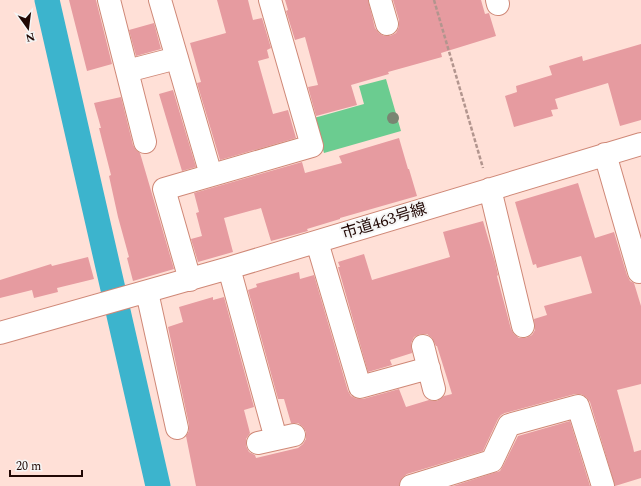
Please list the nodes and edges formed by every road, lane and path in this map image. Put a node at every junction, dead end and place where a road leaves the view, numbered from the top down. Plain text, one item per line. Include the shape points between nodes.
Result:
1 (109, 0) edge
2 (160, 0) edge
3 (270, 0) edge
4 (380, 0) edge
5 (434, 0) edge
6 (387, 24) dead end
7 (177, 58) junction
8 (127, 71) junction
9 (145, 142) dead end
10 (641, 144) edge
11 (605, 154) junction
12 (211, 175) junction
13 (490, 189) junction
14 (316, 242) junction
15 (229, 268) junction
16 (639, 272) dead end
17 (190, 280) junction
18 (128, 297) junction
19 (523, 326) dead end
20 (0, 333) edge
21 (423, 346) dead end
22 (429, 368) junction
23 (434, 389) dead end
24 (177, 428) dead end
25 (276, 439) dead end
26 (411, 486) edge
27 (603, 486) edge

1 - 8 street
2 - 7 street
3 - 12 street via 312,146
4 - 6 street
5 - 13 path
7 - 8 street
7 - 12 street
8 - 9 street
10 - 11 street, 市道463号線
11 - 13 street, 市道463号線
11 - 16 street
12 - 17 street via 164,188
13 - 14 street, 市道463号線
13 - 19 street
14 - 15 street, 市道463号線
14 - 22 street via 360,387
15 - 17 street, 市道463号線
15 - 25 street
17 - 18 street, 市道463号線
18 - 20 street, 市道463号線
18 - 24 street
21 - 22 street
22 - 23 street
26 - 27 street via 492,461 508,425 578,406

